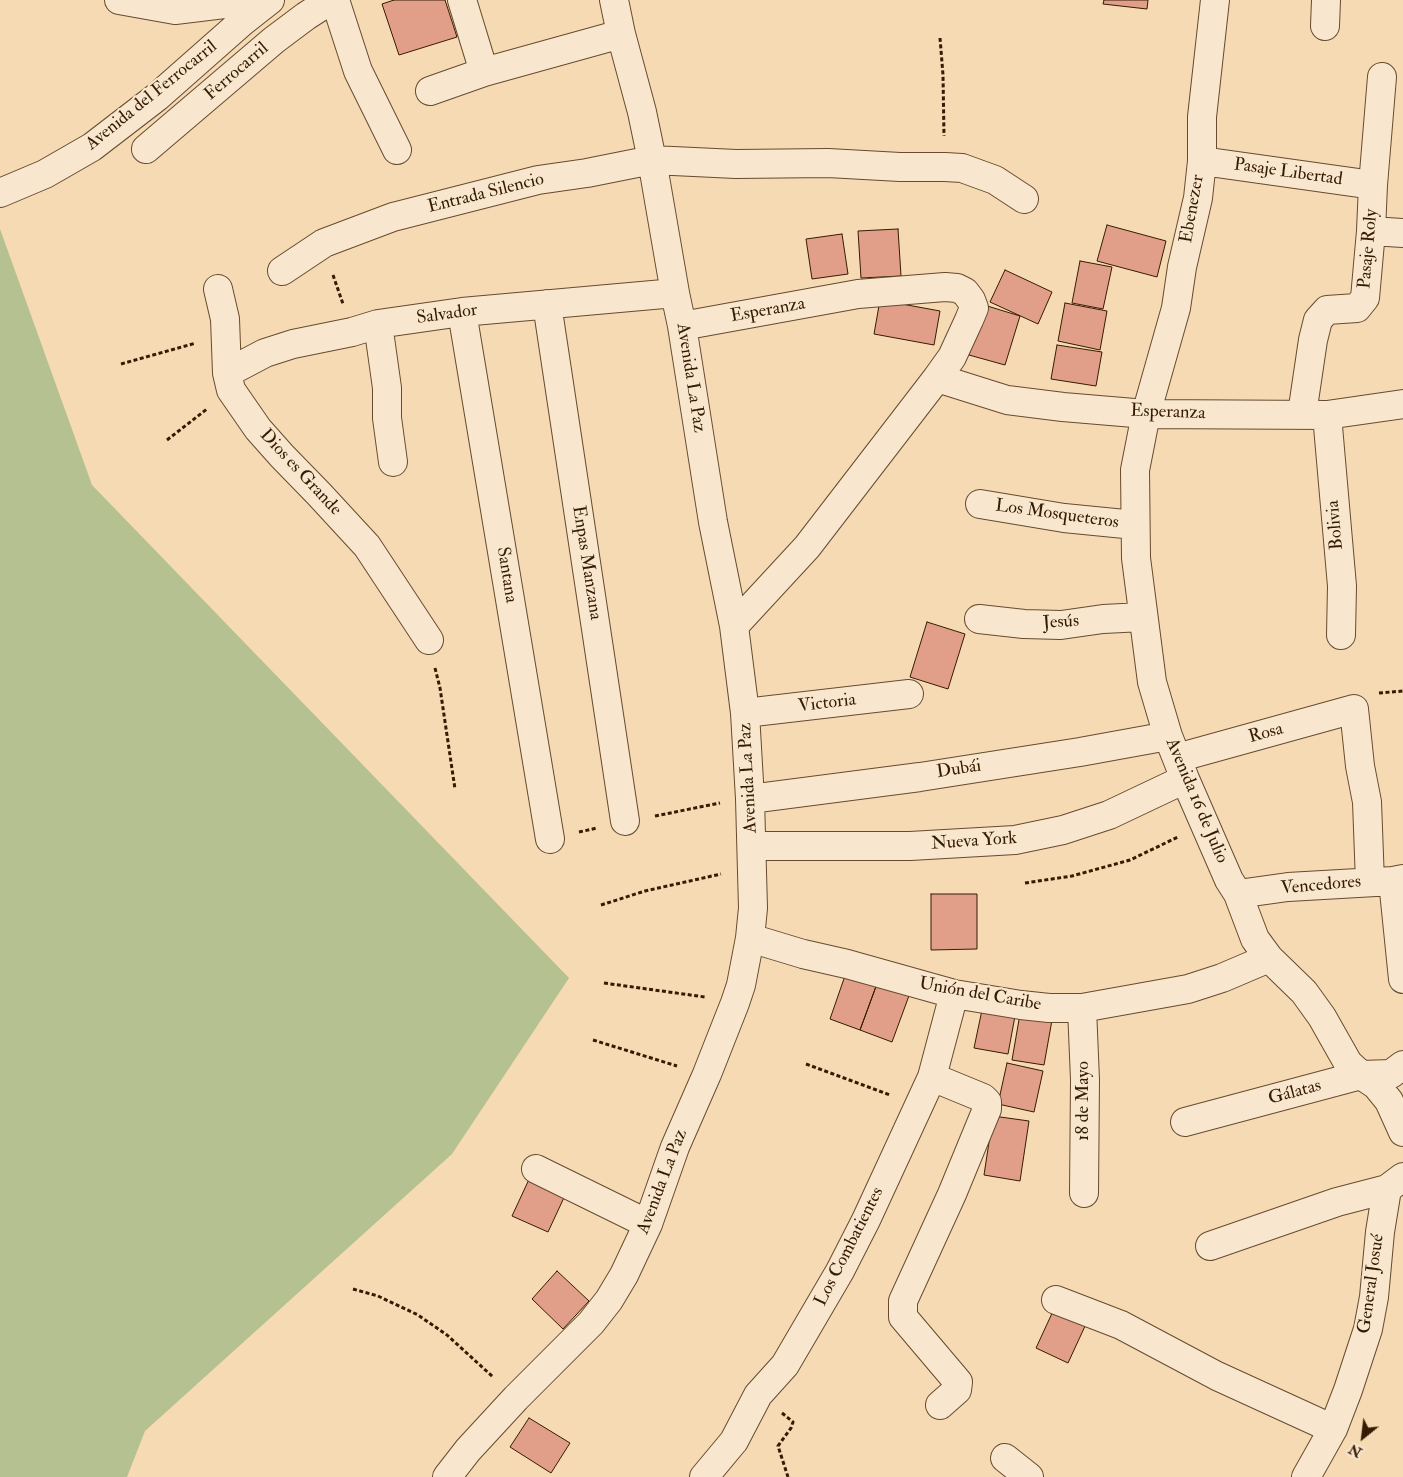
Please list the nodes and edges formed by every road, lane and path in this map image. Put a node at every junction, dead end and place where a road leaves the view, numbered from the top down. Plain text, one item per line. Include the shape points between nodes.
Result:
1 (120, 0) edge
2 (257, 0) edge
3 (270, 0) edge
4 (333, 0) edge
5 (462, 0) edge
6 (614, 0) edge
7 (1215, 0) edge
8 (620, 34) junction
9 (940, 38) dead end
10 (484, 72) junction
11 (1382, 77) dead end
12 (430, 90) dead end
13 (146, 148) dead end
14 (397, 150) dead end
15 (652, 160) junction
16 (1202, 161) junction
17 (944, 167) junction
18 (1374, 184) junction
19 (0, 193) edge
20 (1024, 199) dead end
21 (1371, 232) junction
22 (1403, 234) edge
23 (324, 243) junction
24 (282, 271) dead end
25 (218, 289) dead end
26 (674, 293) junction
27 (547, 304) junction
28 (462, 312) junction
29 (682, 326) junction
30 (365, 328) junction
31 (226, 338) junction
32 (121, 364) dead end
33 (937, 378) junction
34 (229, 381) junction
35 (1403, 404) edge
36 (1146, 414) junction
37 (1315, 414) junction
38 (167, 440) dead end
39 (393, 462) dead end
40 (980, 504) dead end
41 (1134, 525) junction
42 (1143, 617) junction
43 (979, 619) dead end
44 (734, 626) junction
45 (1341, 635) dead end
46 (429, 640) joint
47 (909, 694) dead end
48 (745, 713) junction
49 (1177, 758) junction
50 (455, 789) dead end
51 (750, 799) junction
52 (625, 821) dead end
53 (1206, 824) junction
54 (550, 839) dead end
55 (752, 859) junction
56 (1389, 881) edge
57 (1025, 883) dead end
58 (1238, 894) junction
59 (601, 905) dead end
60 (750, 938) junction
61 (1269, 958) junction
62 (1403, 980) edge
63 (604, 983) dead end
64 (954, 994) junction
65 (735, 1003) junction
66 (1082, 1008) junction
67 (593, 1040) dead end
68 (806, 1064) dead end
69 (1403, 1065) edge
70 (707, 1074) junction
71 (1361, 1075) junction
72 (932, 1077) junction
73 (918, 1106) junction
74 (1185, 1122) dead end
75 (1403, 1132) edge
76 (536, 1169) dead end
77 (1395, 1183) edge
78 (1084, 1193) dead end
79 (648, 1224) junction
80 (1210, 1246) dead end
81 (353, 1289) dead end
82 (1056, 1300) dead end
83 (758, 1395) junction
84 (516, 1398) junction
85 (940, 1405) dead end
86 (1333, 1429) junction
87 (1005, 1458) dead end
88 (447, 1477) edge
89 (704, 1477) edge
90 (788, 1477) edge
91 (1029, 1477) edge
92 (1306, 1477) edge

1 - 2 street via 175,10
3 - 19 street, Avenida del Ferrocarril via 92,147 45,174
4 - 13 street, Ferrocarril via 274,40
4 - 14 street via 358,71
5 - 10 street
6 - 8 street, Avenida La Paz
7 - 16 street, Ebenezer via 1202,117
8 - 10 street
8 - 15 street, Avenida La Paz
9 - 17 path
10 - 12 street
11 - 18 street, Pasaje Roly
15 - 17 street, Entrada Silencio
15 - 23 street, Entrada Silencio via 494,191 392,217
15 - 26 street, Avenida La Paz
16 - 18 street, Pasaje Libertad
16 - 36 street, Ebenezer via 1198,198 1176,308
17 - 20 street, Entrada Silencio via 962,168 995,180
18 - 21 street, Pasaje Roly
21 - 22 street
21 - 37 street, Pasaje Roly via 1365,298 1354,309 1327,310 1318,320 1313,340
23 - 24 street, Entrada Silencio
23 - 30 path via 334,279
25 - 31 street
26 - 27 street, Salvador
26 - 29 street, Avenida La Paz
27 - 28 street, Salvador
27 - 52 street, Enpas Manzana
28 - 30 street, Salvador
28 - 54 street, Santana
29 - 33 street, Esperanza via 858,294 957,288 965,292 974,308 952,357
29 - 44 street, Avenida La Paz via 713,522
30 - 34 street, Salvador via 265,353
30 - 39 street via 387,388
31 - 32 path via 195,343
31 - 34 street
33 - 36 street, Esperanza via 1007,400
33 - 44 street, Esperanza via 808,547
34 - 38 path
34 - 46 street, Dios es Grande via 258,428 367,546
35 - 37 street, Esperanza
36 - 37 street, Esperanza
36 - 41 street, Avenida 16 de Julio via 1135,470
37 - 45 street, Bolivia via 1342,586
40 - 41 street, Los Mosqueteros via 1064,518
41 - 42 street, Avenida 16 de Julio
42 - 43 street, Jesús via 1061,625
42 - 49 street, Avenida 16 de Julio via 1152,682
44 - 48 street, Avenida La Paz
46 - 50 path via 440,688
47 - 48 street, Victoria
48 - 51 street, Avenida La Paz
49 - 51 street, Dubái via 1080,752
49 - 53 street, Avenida 16 de Julio
49 - 55 street, Nueva York via 1109,815 1063,830 1015,840
49 - 56 street, Rosa via 1354,709 1367,802
51 - 55 street, Avenida La Paz
53 - 57 path via 1130,860 1072,876
53 - 58 street, Avenida 16 de Julio
55 - 59 path via 716,874
55 - 60 street, Avenida La Paz
56 - 58 street, Vencedores via 1288,887
56 - 62 street
58 - 61 street, Avenida 16 de Julio via 1255,939
60 - 64 street, Unión del Caribe
60 - 65 street, Avenida La Paz
61 - 66 street, Unión del Caribe via 1188,988
61 - 71 street, Avenida 16 de Julio via 1304,992 1348,1063
63 - 65 path
64 - 66 street, Unión del Caribe via 1020,1005
64 - 72 street, Los Combatientes
65 - 70 street, Avenida La Paz
66 - 78 street, 18 de Mayo
67 - 70 path
68 - 73 path
69 - 71 street, Gálatas via 1391,1074
70 - 79 street, Avenida La Paz via 675,1147
71 - 74 street, Gálatas
71 - 75 street, Avenida 16 de Julio via 1376,1085 1389,1101
72 - 73 street, Los Combatientes
72 - 85 street via 987,1102 952,1194 903,1301 904,1317 958,1382 957,1390
73 - 83 street, Los Combatientes via 840,1271 785,1365
76 - 79 street
77 - 80 street
77 - 86 street, General Josué via 1380,1232 1368,1329
79 - 84 street, Avenida La Paz via 609,1300 586,1328
81 - 84 path via 378,1296 433,1325
82 - 86 street via 1121,1325 1218,1376
83 - 89 street, Los Combatientes via 734,1441
83 - 90 path via 792,1422 778,1446
84 - 88 street, Avenida La Paz
86 - 92 street, General Josué
87 - 91 street

